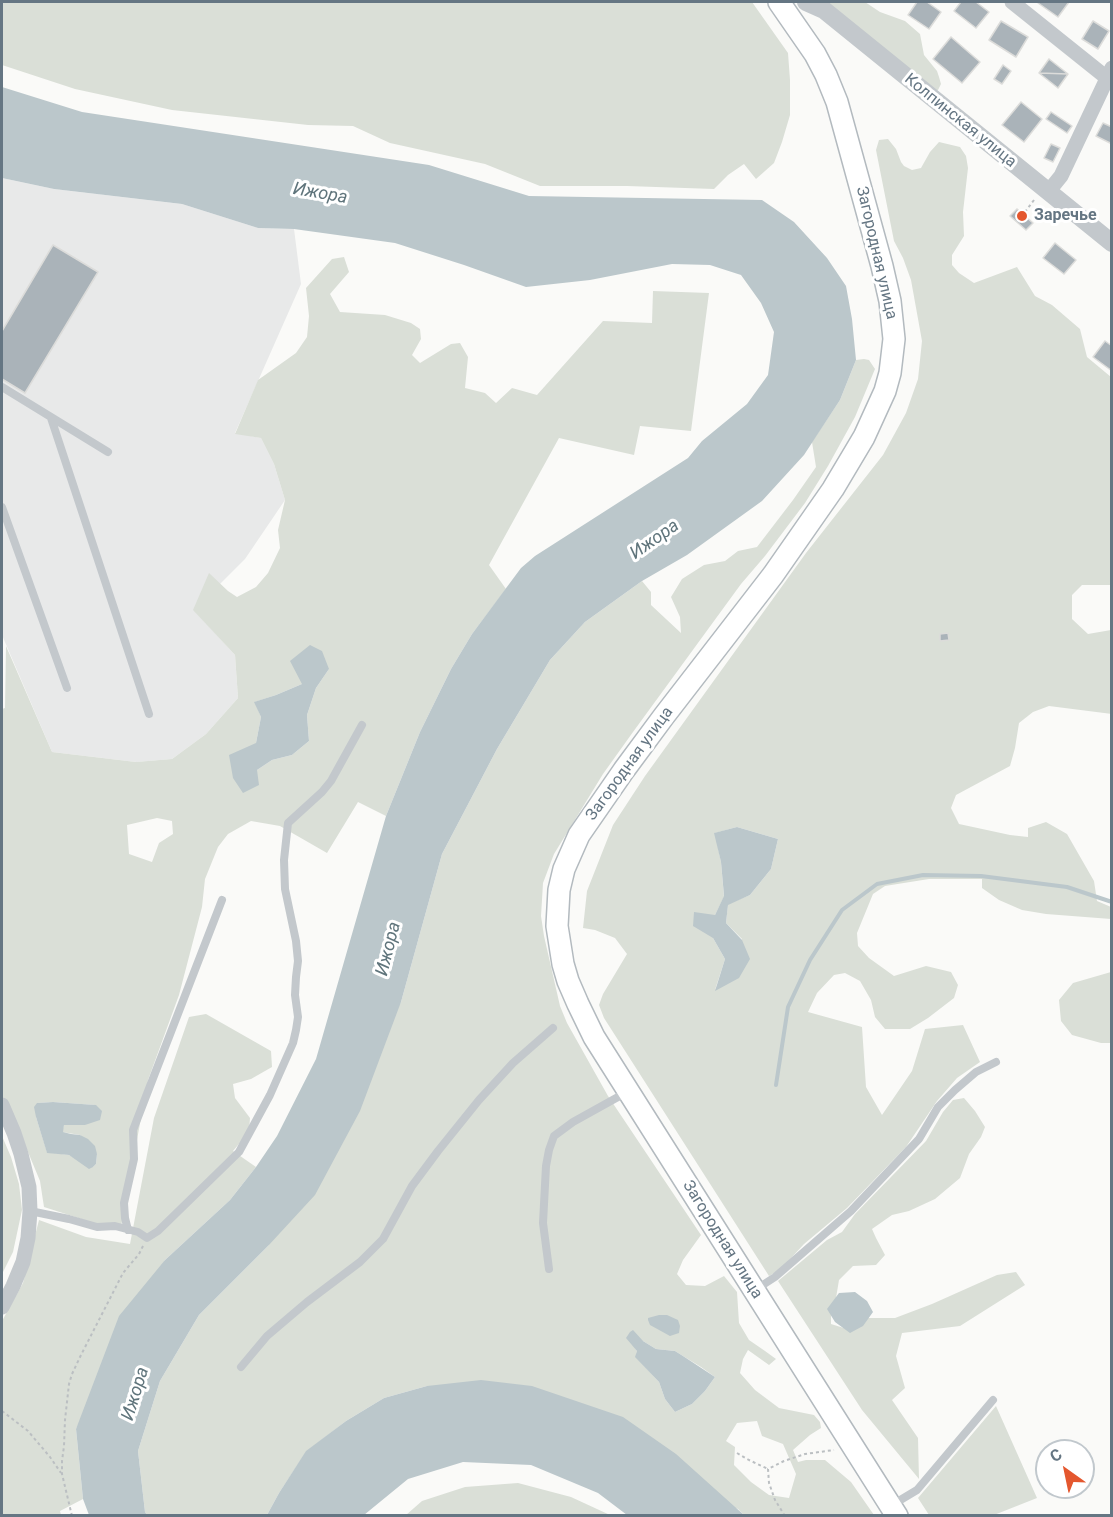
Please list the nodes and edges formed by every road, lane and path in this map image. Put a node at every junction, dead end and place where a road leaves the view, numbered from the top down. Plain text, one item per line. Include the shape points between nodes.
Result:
1 (779, 2) edge
2 (806, 2) edge
3 (1012, 2) edge
4 (1110, 76) edge
5 (1048, 192) junction
6 (1112, 243) edge
7 (2, 387) edge
8 (51, 418) junction
9 (108, 452) dead end
10 (2, 507) edge
11 (67, 688) dead end
12 (149, 714) dead end
13 (362, 725) dead end
14 (222, 900) dead end
15 (553, 1028) dead end
16 (996, 1062) dead end
17 (629, 1091) junction
18 (2, 1105) edge
19 (30, 1211) junction
20 (128, 1230) junction
21 (147, 1239) junction
22 (549, 1269) dead end
23 (753, 1290) junction
24 (2, 1306) edge
25 (241, 1367) dead end
26 (993, 1400) dead end
27 (2, 1411) edge
28 (851, 1441) junction
29 (737, 1452) dead end
30 (768, 1469) junction
31 (62, 1474) junction
32 (894, 1510) edge
33 (72, 1515) edge
34 (785, 1515) edge

1 - 17 main road, Загородная улица via 815,54 837,102 890,301 894,339 890,373 864,437 833,489 773,575 624,770 579,835 564,869 557,926 563,964 594,1037
2 - 5 street, Колпинская улица via 824,10
3 - 4 street
4 - 5 street via 1061,176
5 - 6 street, Колпинская улица
7 - 8 lane
8 - 9 lane
8 - 12 lane
10 - 11 lane
13 - 21 lane via 331,781 288,823 285,889 298,961 298,1017 293,1043 239,1152
14 - 20 lane via 133,1130 134,1159 124,1203
15 - 25 lane via 513,1063 445,1142 412,1186 383,1239 267,1336
16 - 23 lane via 975,1072 938,1107 919,1139 851,1211 775,1277
17 - 22 lane via 554,1136 546,1166 543,1222
17 - 23 main road, Загородная улица
18 - 19 street via 21,1154
19 - 20 lane
19 - 24 street via 23,1262
20 - 21 lane
21 - 31 path via 123,1273 72,1374
23 - 28 main road, Загородная улица
26 - 32 lane via 918,1490
27 - 31 path via 28,1431
28 - 30 path via 832,1451 805,1454
28 - 32 main road, Загородная улица
29 - 30 path
30 - 34 path via 775,1500
31 - 33 path

